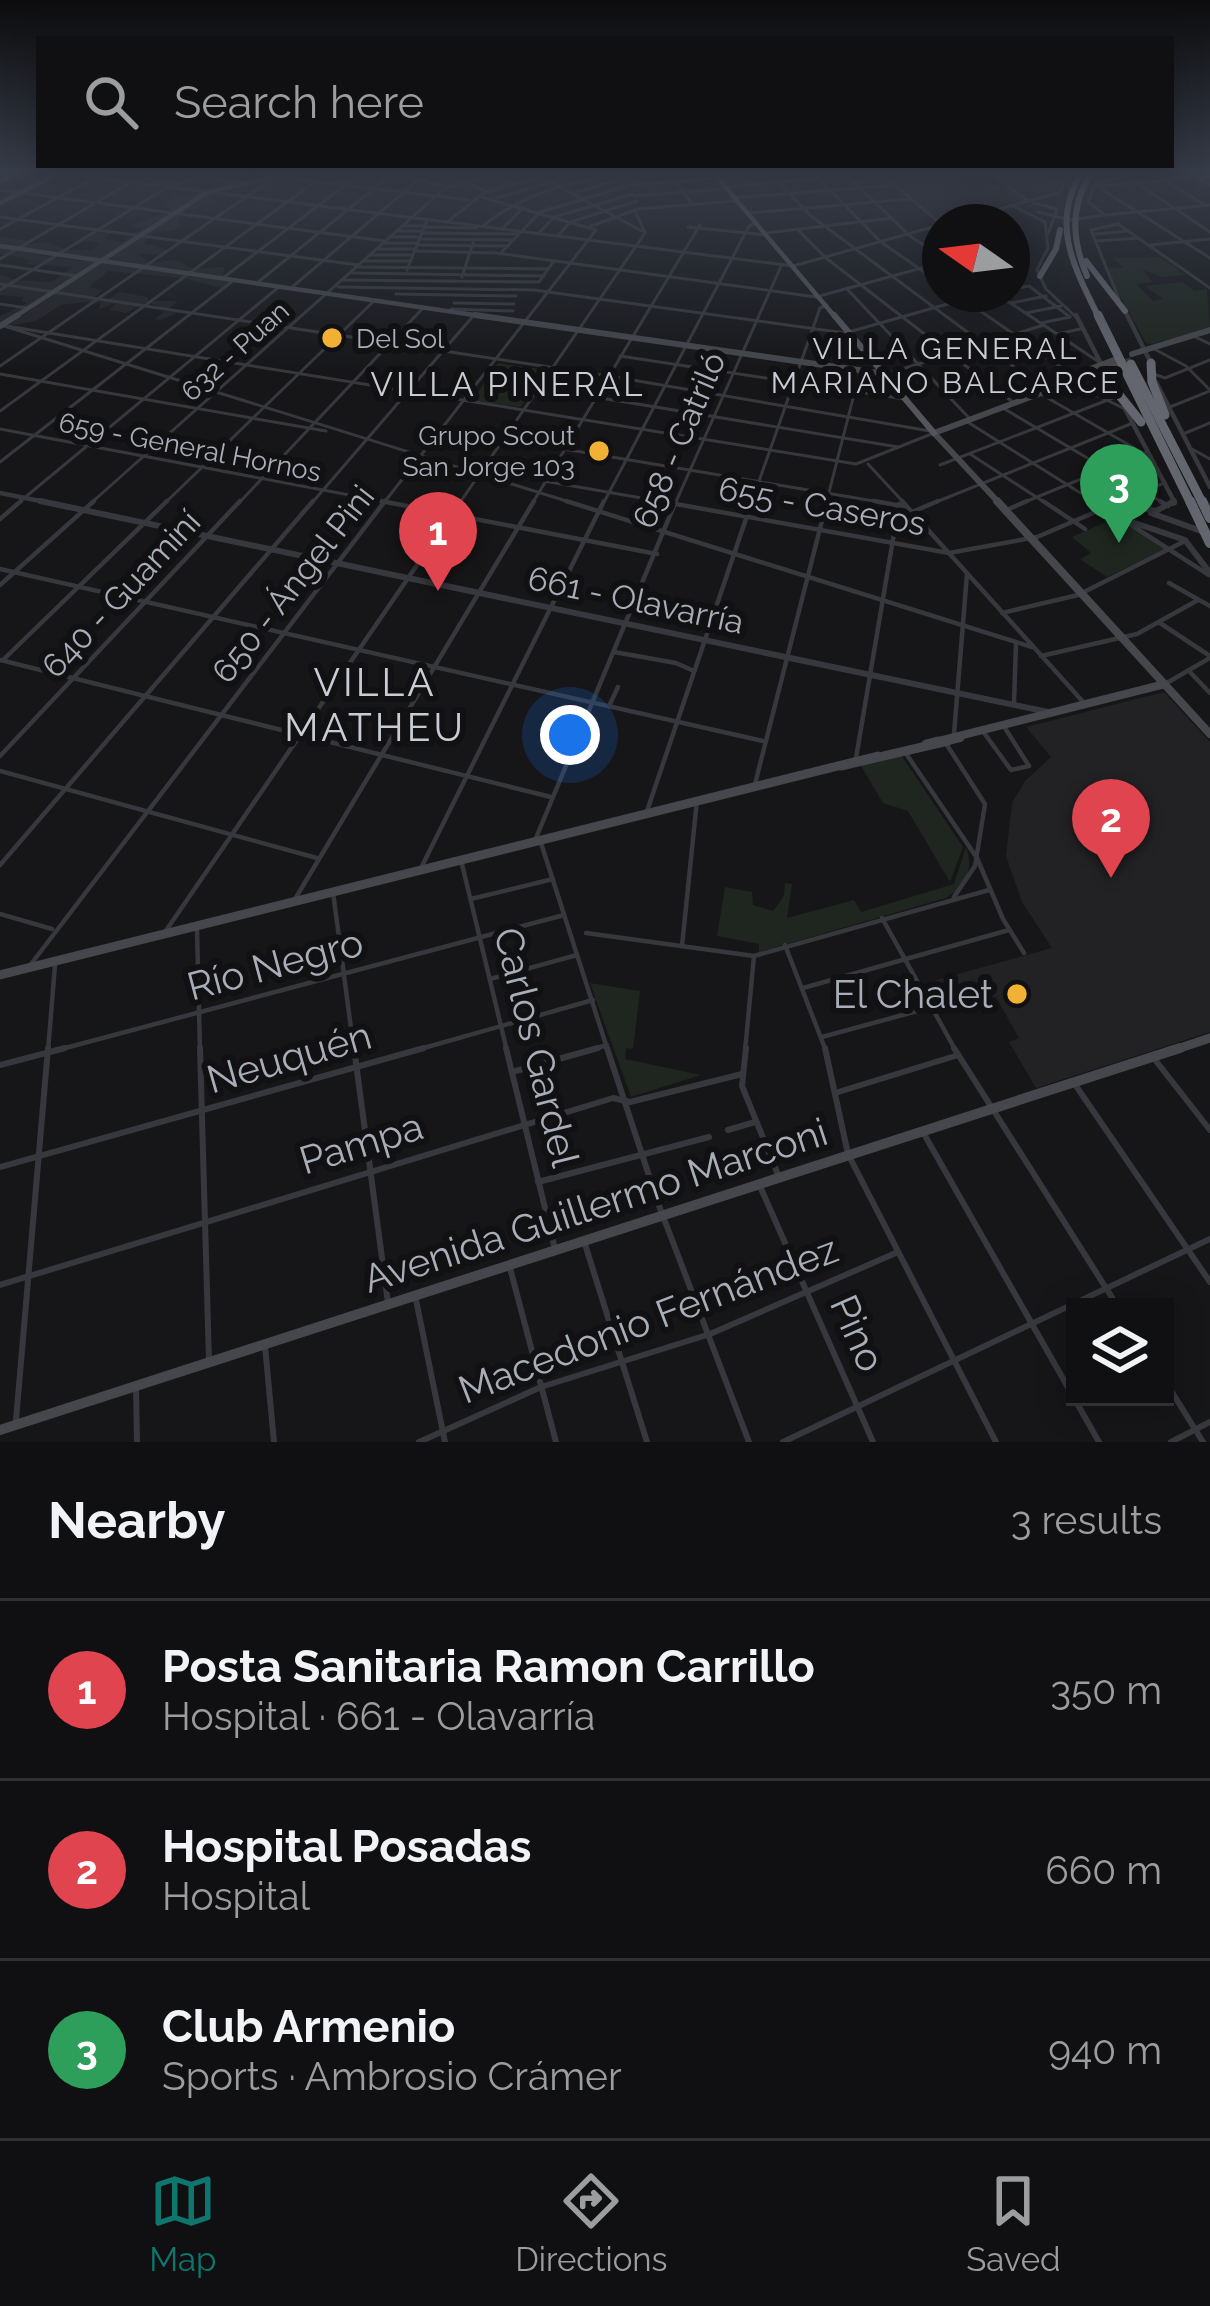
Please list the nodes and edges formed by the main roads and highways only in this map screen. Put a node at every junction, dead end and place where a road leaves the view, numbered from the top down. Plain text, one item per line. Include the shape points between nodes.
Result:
1 (138, 237) edge
2 (767, 237) edge
3 (1059, 237) edge
4 (1067, 237) edge
5 (1074, 237) edge
6 (1075, 237) edge
7 (0, 246) edge
8 (101, 261) junction
9 (1040, 276) road end
10 (1072, 281) dead end
11 (1125, 310) road end
12 (0, 326) edge
13 (1210, 330) edge
14 (1108, 337) junction
15 (1151, 358) junction
16 (1124, 359) junction
17 (1101, 366) junction
18 (884, 374) junction
19 (1071, 379) junction
20 (1115, 391) road end
21 (906, 399) junction
22 (934, 433) junction
23 (1181, 462) junction
24 (1182, 488) junction
25 (1210, 518) edge
26 (1209, 540) edge
27 (1165, 684) junction
28 (970, 733) junction
29 (1210, 734) edge
30 (926, 744) junction
31 (878, 756) junction
32 (834, 766) junction
33 (775, 781) junction
34 (726, 792) junction
35 (674, 806) junction
36 (621, 819) junction
37 (0, 975) edge
38 (1210, 1038) edge
39 (0, 1430) edge

1 - 8 main road
2 - 18 main road
3 - 9 highway
4 - 14 highway
5 - 16 highway
6 - 11 highway
7 - 8 main road
8 - 12 main road
8 - 18 main road
10 - 14 highway
13 - 15 main road
14 - 16 highway
15 - 16 main road
15 - 23 highway
16 - 17 main road
16 - 23 highway
16 - 24 highway
17 - 19 main road
17 - 19 main road
18 - 21 main road
19 - 22 main road
20 - 24 highway
21 - 22 main road
21 - 22 main road
22 - 27 main road
23 - 25 highway
24 - 26 highway
27 - 28 main road
27 - 29 main road
28 - 30 main road
28 - 30 main road
30 - 31 main road
31 - 32 main road
31 - 32 main road
32 - 33 main road
33 - 34 main road
33 - 34 main road
34 - 35 main road
35 - 36 main road
35 - 36 main road
36 - 37 main road
38 - 39 main road, Avenida Guillermo Marconi

